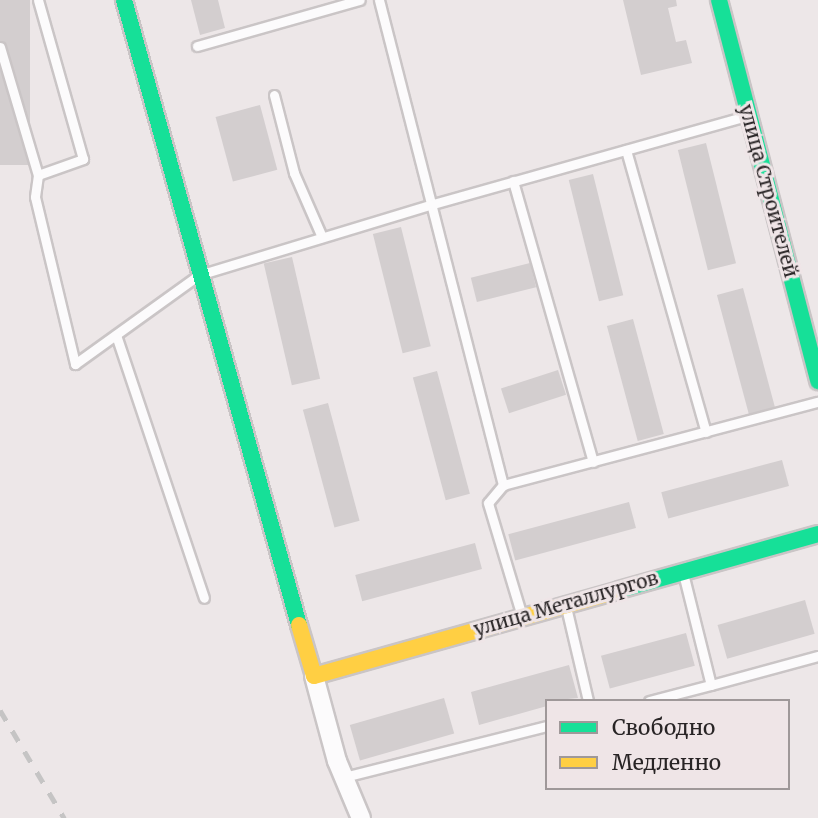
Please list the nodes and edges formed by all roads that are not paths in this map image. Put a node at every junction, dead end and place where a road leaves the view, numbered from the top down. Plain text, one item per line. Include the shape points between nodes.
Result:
1 (38, 0) edge
2 (124, 0) edge
3 (360, 0) edge
4 (379, 0) edge
5 (719, 0) edge
6 (197, 46) dead end
7 (0, 47) edge
8 (274, 95) dead end
9 (749, 115) junction
10 (626, 150) junction
11 (38, 176) junction
12 (513, 181) junction
13 (433, 204) junction
14 (323, 237) junction
15 (198, 275) junction
16 (116, 335) junction
17 (817, 374) edge
18 (818, 402) edge
19 (706, 432) junction
20 (593, 462) junction
21 (503, 485) junction
22 (818, 534) edge
23 (682, 571) junction
24 (204, 598) dead end
25 (565, 604) junction
26 (522, 617) junction
27 (818, 656) edge
28 (314, 676) junction
29 (711, 685) junction
30 (588, 699) edge
31 (657, 699) edge
32 (545, 727) edge
33 (344, 777) junction
34 (361, 818) edge

1 - 11 lane via 83,159
2 - 15 main road
3 - 6 lane
4 - 13 lane
5 - 9 main road, улица Строителей
7 - 11 lane
8 - 14 lane via 294,173
9 - 10 lane
9 - 17 main road, улица Строителей
10 - 12 lane
10 - 19 lane
11 - 16 lane via 35,197 75,364
12 - 13 lane
12 - 20 lane
13 - 14 lane
13 - 21 lane
14 - 15 lane
15 - 16 lane
15 - 28 main road
16 - 24 lane
18 - 19 lane
19 - 20 lane
20 - 21 lane
21 - 26 lane via 488,503
22 - 23 main road, улица Металлургов
23 - 25 main road, улица Металлургов
23 - 29 lane
25 - 26 main road, улица Металлургов
25 - 30 lane
26 - 28 main road, улица Металлургов
27 - 29 lane
28 - 33 street
29 - 31 lane
32 - 33 lane
33 - 34 street

